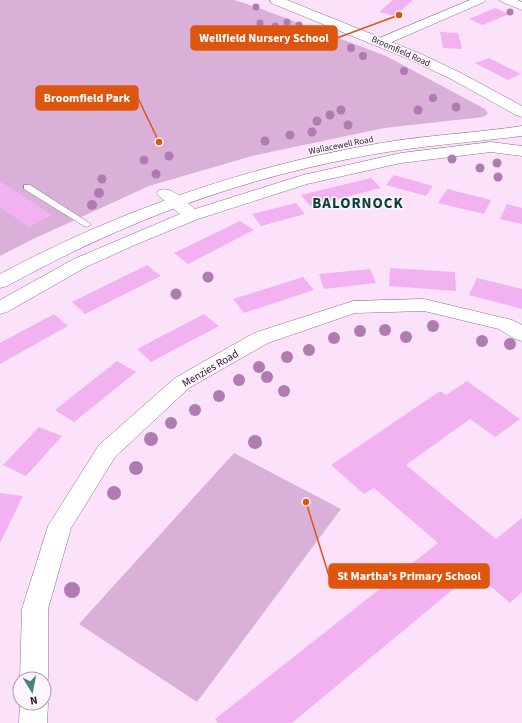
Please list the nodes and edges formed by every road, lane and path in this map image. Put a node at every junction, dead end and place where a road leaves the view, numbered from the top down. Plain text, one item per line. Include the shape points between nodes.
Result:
1 (276, 0) edge
2 (480, 0) edge
3 (506, 0) edge
4 (522, 6) edge
5 (381, 42) junction
6 (522, 112) edge
7 (522, 117) edge
8 (522, 131) edge
9 (522, 151) edge
10 (27, 187) dead end
11 (170, 197) junction
12 (192, 215) junction
13 (87, 224) junction
14 (0, 267) edge
15 (0, 282) edge
16 (0, 308) edge
17 (522, 334) edge
18 (34, 671) edge
19 (34, 711) edge
20 (33, 723) edge

1 - 5 street, Broomfield Road
2 - 5 street
3 - 4 street
5 - 6 street, Broomfield Road via 456,76
7 - 11 street, Wallacewell Road via 503,123 417,132 328,148 236,170
8 - 11 street, Wallacewell Road via 445,138 335,156
9 - 12 street via 490,147 401,158 303,180
10 - 13 lane
11 - 12 street
11 - 13 street, Wallacewell Road
11 - 15 street, Wallacewell Road
12 - 16 street via 80,263
13 - 14 street, Wallacewell Road
17 - 18 street, Menzies Road via 506,324 424,305 353,307 261,338 182,383 107,451 60,526 35,609
19 - 20 street

